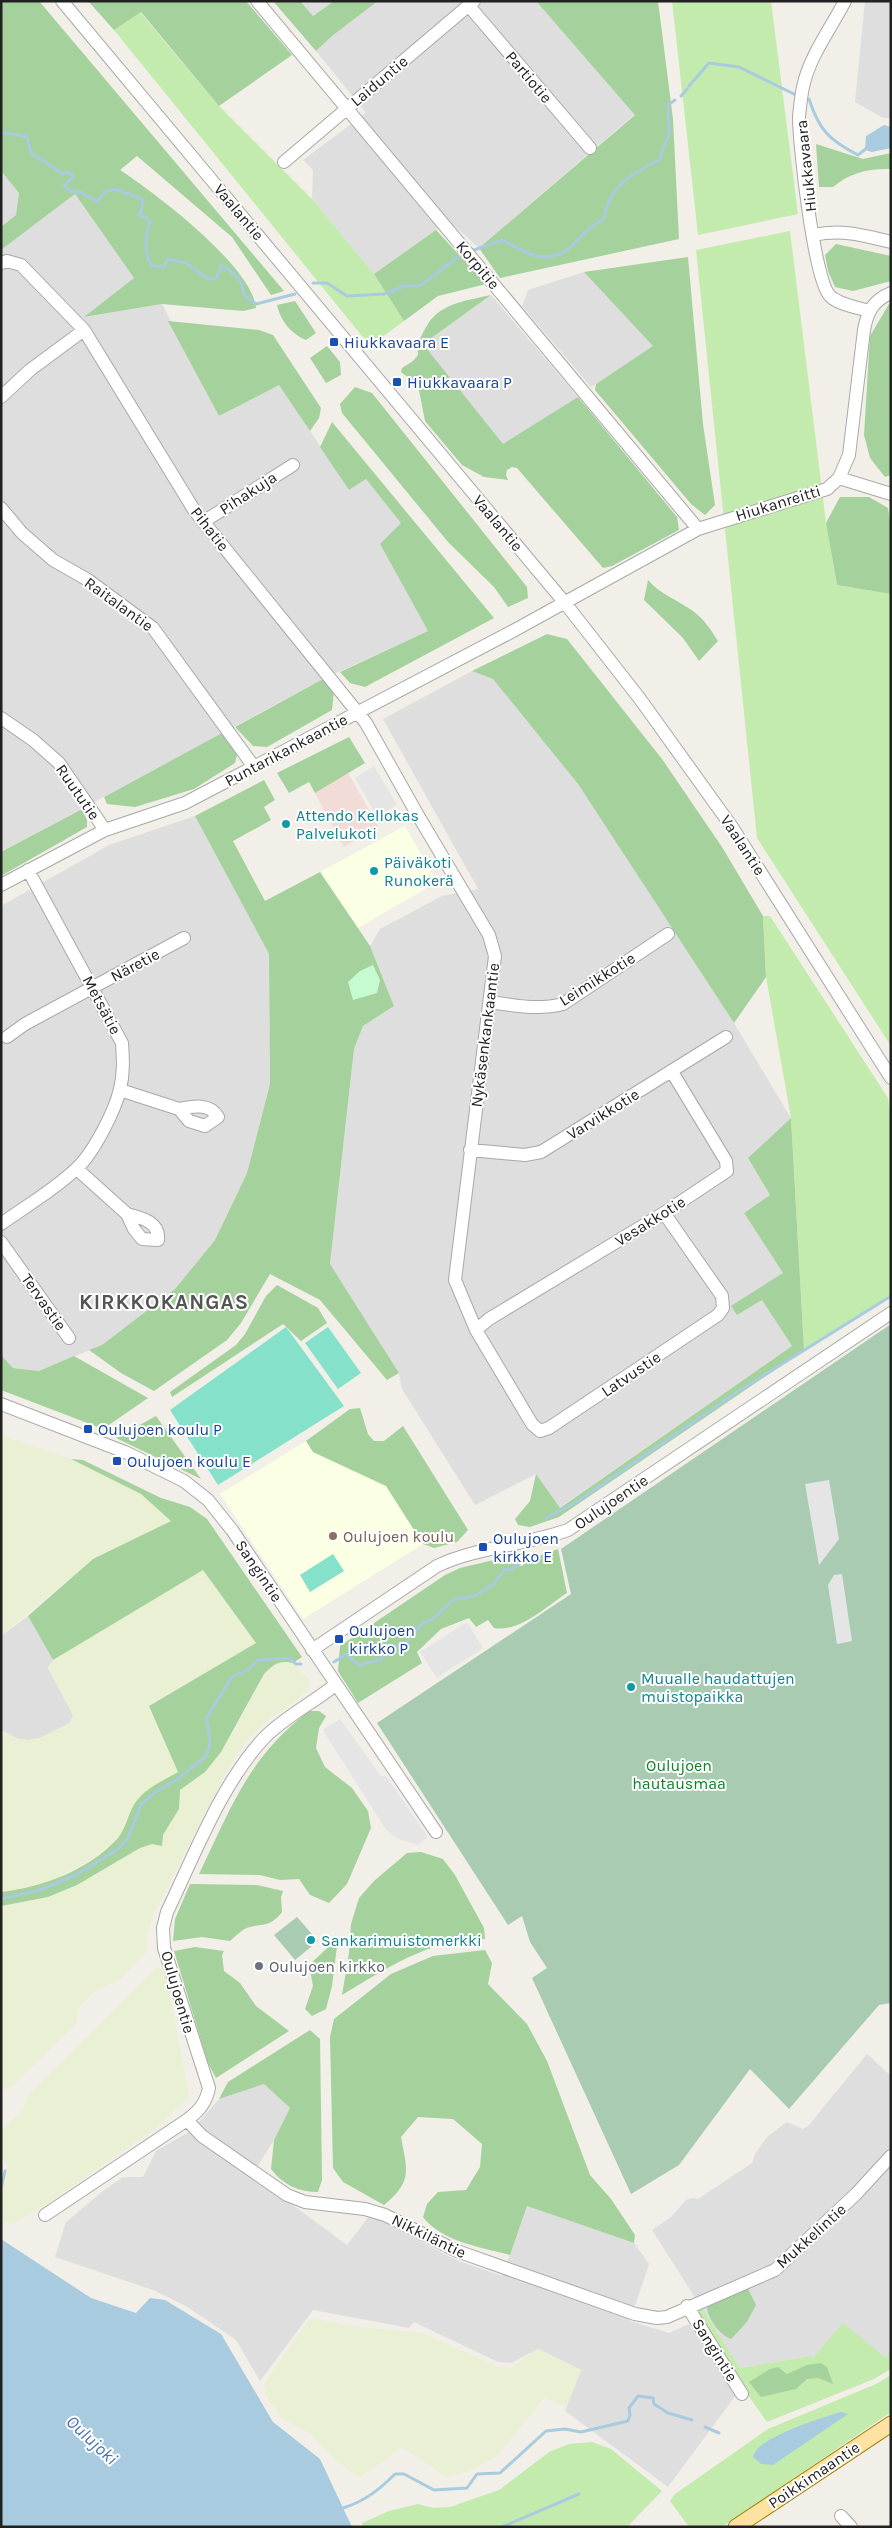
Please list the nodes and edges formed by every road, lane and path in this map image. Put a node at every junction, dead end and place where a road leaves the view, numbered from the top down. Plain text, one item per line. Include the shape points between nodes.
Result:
1 (62, 1) edge
2 (257, 1) edge
3 (845, 1) edge
4 (471, 4) edge
5 (347, 108) junction
6 (590, 148) dead end
7 (284, 162) dead end
8 (813, 235) junction
9 (891, 242) edge
10 (1, 262) edge
11 (891, 293) edge
12 (868, 311) junction
13 (84, 330) junction
14 (1, 396) edge
15 (293, 465) dead end
16 (839, 478) junction
17 (891, 494) edge
18 (1, 508) edge
19 (204, 522) junction
20 (698, 529) junction
21 (565, 603) junction
22 (359, 712) junction
23 (1, 718) edge
24 (254, 767) junction
25 (105, 830) junction
26 (28, 870) junction
27 (1, 885) edge
28 (668, 934) dead end
29 (184, 938) dead end
30 (94, 987) junction
31 (491, 1002) junction
32 (7, 1036) dead end
33 (726, 1037) dead end
34 (672, 1072) junction
35 (891, 1078) edge
36 (120, 1090) junction
37 (179, 1109) dead end
38 (470, 1150) junction
39 (77, 1168) junction
40 (664, 1213) junction
41 (127, 1214) dead end
42 (1, 1224) edge
43 (1, 1242) edge
44 (891, 1313) edge
45 (476, 1330) junction
46 (69, 1338) dead end
47 (1, 1404) edge
48 (312, 1650) junction
49 (335, 1685) junction
50 (436, 1832) dead end
51 (187, 2120) junction
52 (891, 2156) edge
53 (45, 2215) dead end
54 (687, 2306) junction
55 (742, 2394) dead end
56 (891, 2424) edge
57 (841, 2516) dead end
58 (736, 2527) edge
59 (851, 2527) edge

1 - 21 street, Vaalantie
2 - 5 street, Korpitie
3 - 8 street, Hiukkavaara via 812,62 803,86 800,117 805,191
4 - 5 street, Laiduntie
4 - 6 street, Partiotie
5 - 7 street, Laiduntie
5 - 20 street, Korpitie
8 - 9 street via 845,231
8 - 12 street, Hiukkavaara via 824,288 830,297
10 - 13 street, Pihatie via 21,265
11 - 12 street
12 - 16 street, Hiukanreitti via 852,440
13 - 14 street
13 - 19 street, Pihatie
15 - 19 street, Pihakuja
16 - 17 street
16 - 20 street, Hiukanreitti via 819,492
18 - 24 street, Raitalantie via 22,533 53,560 88,580 153,628
19 - 22 street, Pihatie
20 - 21 street, Hiukanreitti
21 - 22 street, Puntarikankaantie
21 - 35 street, Vaalantie via 732,826
22 - 24 street, Puntarikankaantie
22 - 31 street, Nykäsenkankaantie via 489,935 495,956
23 - 25 street, Ruututie via 59,763
24 - 25 street, Puntarikankaantie via 185,803
25 - 26 street, Puntarikankaantie
26 - 27 street, Puntarikankaantie
26 - 30 street, Metsätie
28 - 31 street, Leimikkotie via 563,1004 538,1007
29 - 30 street, Näretie
30 - 32 street, Näretie
30 - 36 street, Metsätie via 122,1043 124,1064
31 - 38 street, Nykäsenkankaantie
33 - 34 street, Varvikkotie
34 - 38 street, Varvikkotie via 541,1152 525,1155
34 - 40 street, Vesakkotie via 726,1161 727,1171
36 - 37 street
36 - 39 street, Metsätie via 99,1137
38 - 45 street, Nykäsenkankaantie via 455,1280
39 - 41 street
39 - 42 street, Metsätie
40 - 45 street, Vesakkotie
40 - 45 street, Latvustie via 722,1296 723,1308 718,1316 549,1428 540,1430 532,1424
43 - 46 street, Tervastie
44 - 48 street, Oulujoentie via 568,1530 452,1559 436,1566
47 - 48 street, Sangintie via 125,1452 184,1481 225,1519
48 - 49 street, Sangintie
49 - 50 street, Sangintie
49 - 51 street, Oulujoentie via 281,1723 244,1763 226,1792 167,1912 164,1948 209,2088 206,2100
51 - 53 street, Oulujoentie
51 - 54 street, Nikkiläntie via 210,2142 287,2195 305,2202 365,2209 385,2215 457,2251 635,2314 667,2317
52 - 54 street, Mukkelintie via 782,2265
54 - 55 street, Sangintie
56 - 58 main road, Poikkimaantie
57 - 59 street

